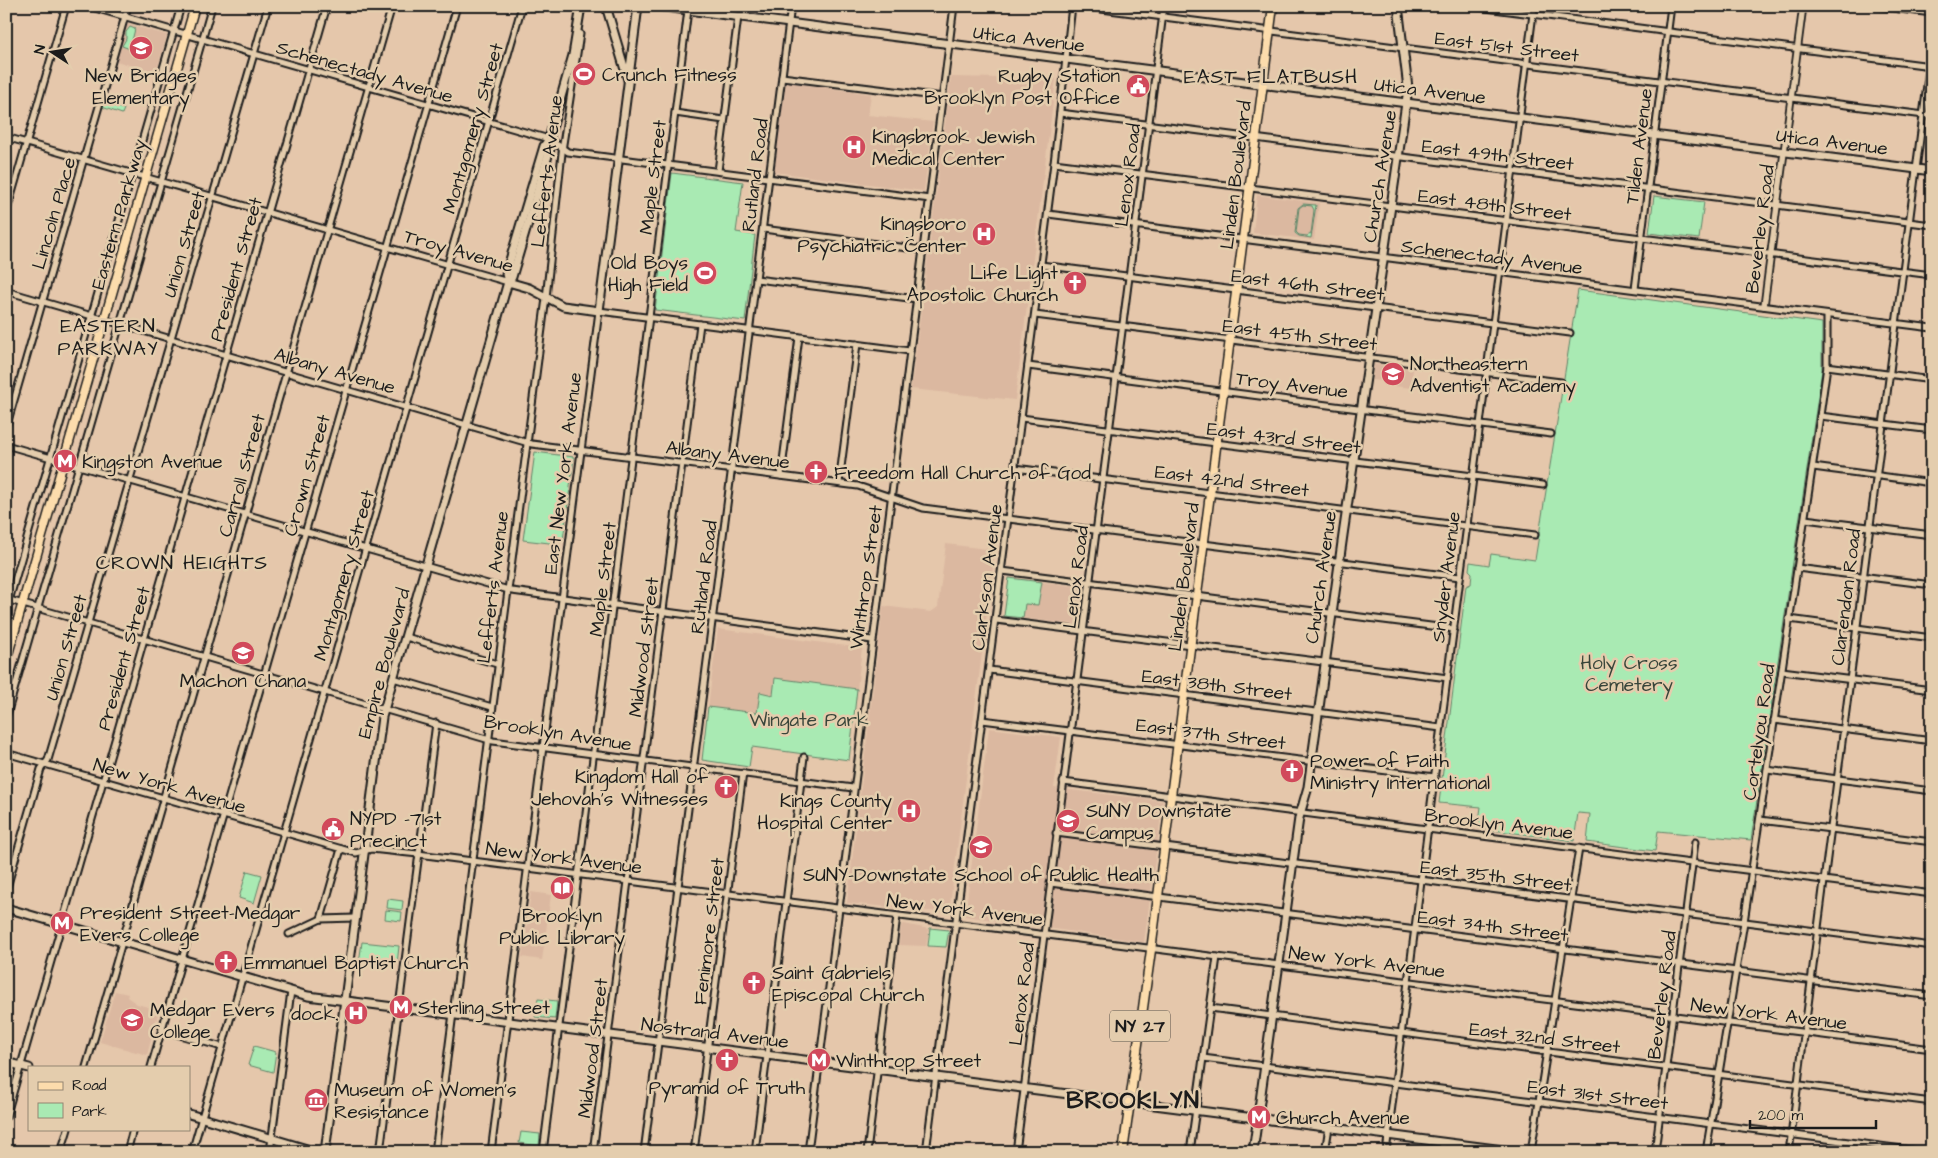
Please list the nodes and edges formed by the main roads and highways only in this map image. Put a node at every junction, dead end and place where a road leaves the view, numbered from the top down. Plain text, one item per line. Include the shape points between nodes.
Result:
1 (195, 6) edge
2 (581, 6) edge
3 (606, 6) edge
4 (638, 6) edge
5 (657, 6) edge
6 (1273, 6) edge
7 (1398, 6) edge
8 (629, 83) junction
9 (1262, 84) junction
10 (1406, 103) junction
11 (1932, 170) edge
12 (508, 282) junction
13 (599, 311) joint
14 (6, 662) edge
15 (6, 908) edge
16 (344, 1000) junction
17 (6, 1062) edge
18 (25, 1067) edge
19 (1130, 1102) junction
20 (190, 1114) edge
21 (1258, 1118) junction
22 (317, 1152) edge
23 (325, 1152) edge
24 (1122, 1152) edge
25 (1253, 1152) edge
26 (1519, 1152) edge

1 - 14 main road, Eastern Parkway
2 - 12 main road, Empire Boulevard via 549,139 550,149
3 - 8 main road, East New York Avenue
4 - 8 main road, East New York Avenue
5 - 9 main road, Utica Avenue
6 - 9 main road, Linden Boulevard / NY 27
7 - 10 main road, Church Avenue via 1408,88
8 - 13 main road, East New York Avenue
9 - 10 main road, Utica Avenue
9 - 19 main road, Linden Boulevard / NY 27
10 - 11 main road, Utica Avenue
10 - 21 main road, Church Avenue via 1308,787 1300,812 1292,864
12 - 13 main road, Troy Avenue via 529,288 562,306
12 - 16 main road, Empire Boulevard via 384,708
15 - 16 main road, Nostrand Avenue via 308,996
16 - 19 main road, Nostrand Avenue
16 - 23 main road, Empire Boulevard
17 - 18 main road
19 - 21 main road, Nostrand Avenue
19 - 24 main road, Linden Boulevard / NY 27
20 - 22 main road
21 - 25 main road, Church Avenue
21 - 26 main road, Nostrand Avenue

